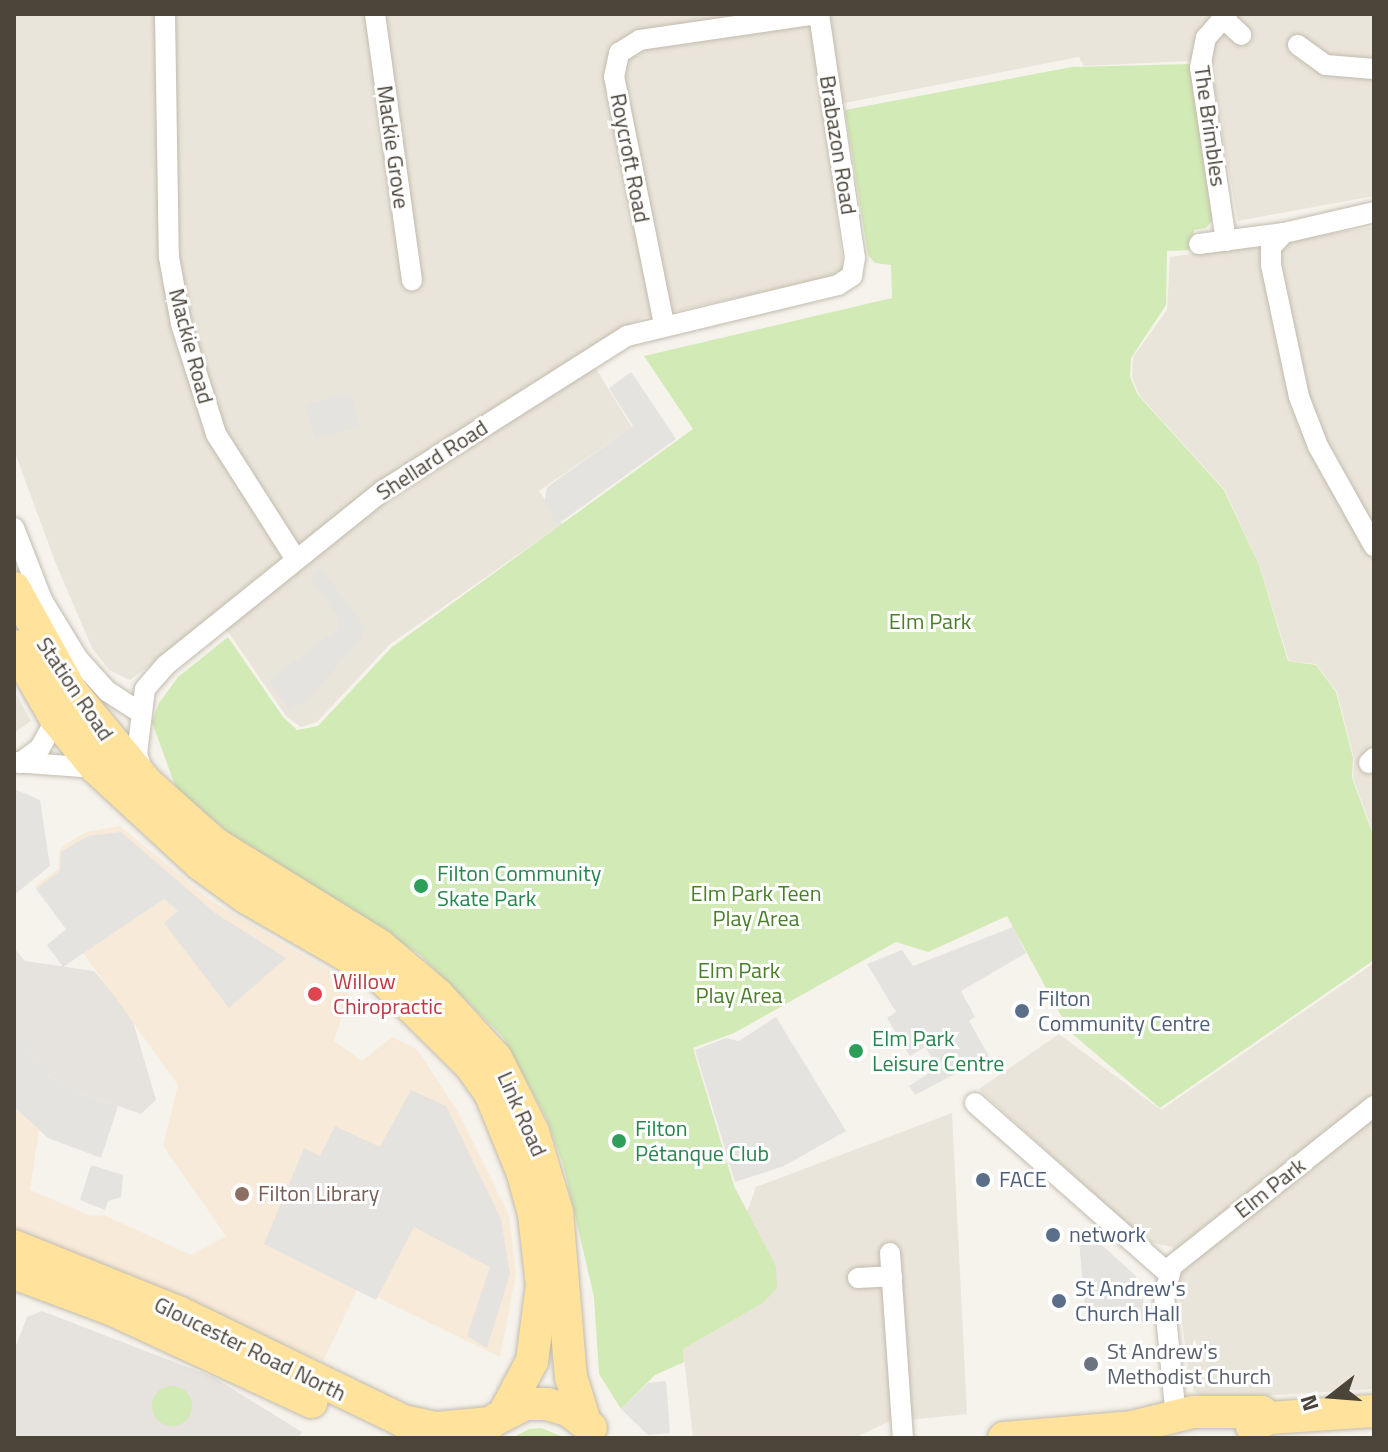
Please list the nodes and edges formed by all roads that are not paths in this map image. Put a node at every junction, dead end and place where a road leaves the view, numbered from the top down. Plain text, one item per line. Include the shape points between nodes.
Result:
1 (165, 14) edge
2 (375, 14) edge
3 (819, 14) edge
4 (1225, 16) edge
5 (1241, 35) dead end
6 (1298, 45) dead end
7 (1374, 69) edge
8 (1374, 212) edge
9 (1284, 233) junction
10 (1226, 241) junction
11 (1199, 244) dead end
12 (852, 276) joint
13 (412, 280) dead end
14 (664, 324) junction
15 (14, 528) edge
16 (1374, 546) edge
17 (295, 558) junction
18 (14, 588) edge
19 (14, 646) edge
20 (139, 712) junction
21 (56, 719) junction
22 (17, 762) edge
23 (96, 768) junction
24 (147, 783) junction
25 (377, 973) junction
26 (415, 975) junction
27 (975, 1103) dead end
28 (1374, 1106) edge
29 (14, 1246) edge
30 (890, 1253) dead end
31 (14, 1273) edge
32 (1168, 1273) junction
33 (892, 1276) junction
34 (858, 1278) dead end
35 (1374, 1411) edge
36 (1176, 1418) junction
37 (493, 1424) edge
38 (1257, 1428) edge
39 (596, 1432) edge
40 (386, 1438) edge
41 (903, 1438) edge
42 (1004, 1438) edge

1 - 17 street, Mackie Road via 169,257 181,324 216,434
2 - 13 street, Mackie Grove
3 - 12 street, Brabazon Road via 855,258
3 - 14 street, Roycroft Road via 640,40 619,53 614,77
4 - 5 street, The Brimbles
4 - 10 street, The Brimbles via 1206,38 1200,68
6 - 7 street via 1326,65
8 - 9 street
9 - 10 street
9 - 16 street via 1271,247 1271,265 1299,397 1318,446
10 - 11 street
12 - 14 street, Shellard Road via 838,285
14 - 17 street, Shellard Road via 627,336 483,426 384,490
15 - 20 street, Station Road via 42,600 78,659 107,691
17 - 20 street, Shellard Road via 166,665 145,689
18 - 24 main road, Station Road via 71,691
19 - 21 main road, Station Road
20 - 24 street, Shellard Road via 137,754
21 - 22 street, Station Road via 40,748
21 - 23 main road
22 - 23 street, Station Road
23 - 25 main road via 200,864 247,898
24 - 26 main road, Link Road via 214,843 379,945
25 - 26 main road
25 - 37 main road, Link Road via 471,1066 491,1095 534,1214 542,1285 532,1361
26 - 39 main road, Link Road via 496,1058 533,1132 557,1212 571,1377
27 - 32 street
28 - 32 street, Elm Park
29 - 37 main road, Gloucester Road North via 178,1312 403,1421 436,1428
30 - 33 street
31 - 40 main road, Gloucester Road North via 111,1309
32 - 36 street via 1164,1296
33 - 34 street
33 - 41 street
35 - 38 main road
36 - 38 main road via 1193,1412 1262,1412
36 - 42 main road
37 - 39 main road, Gloucester Road North via 547,1404

